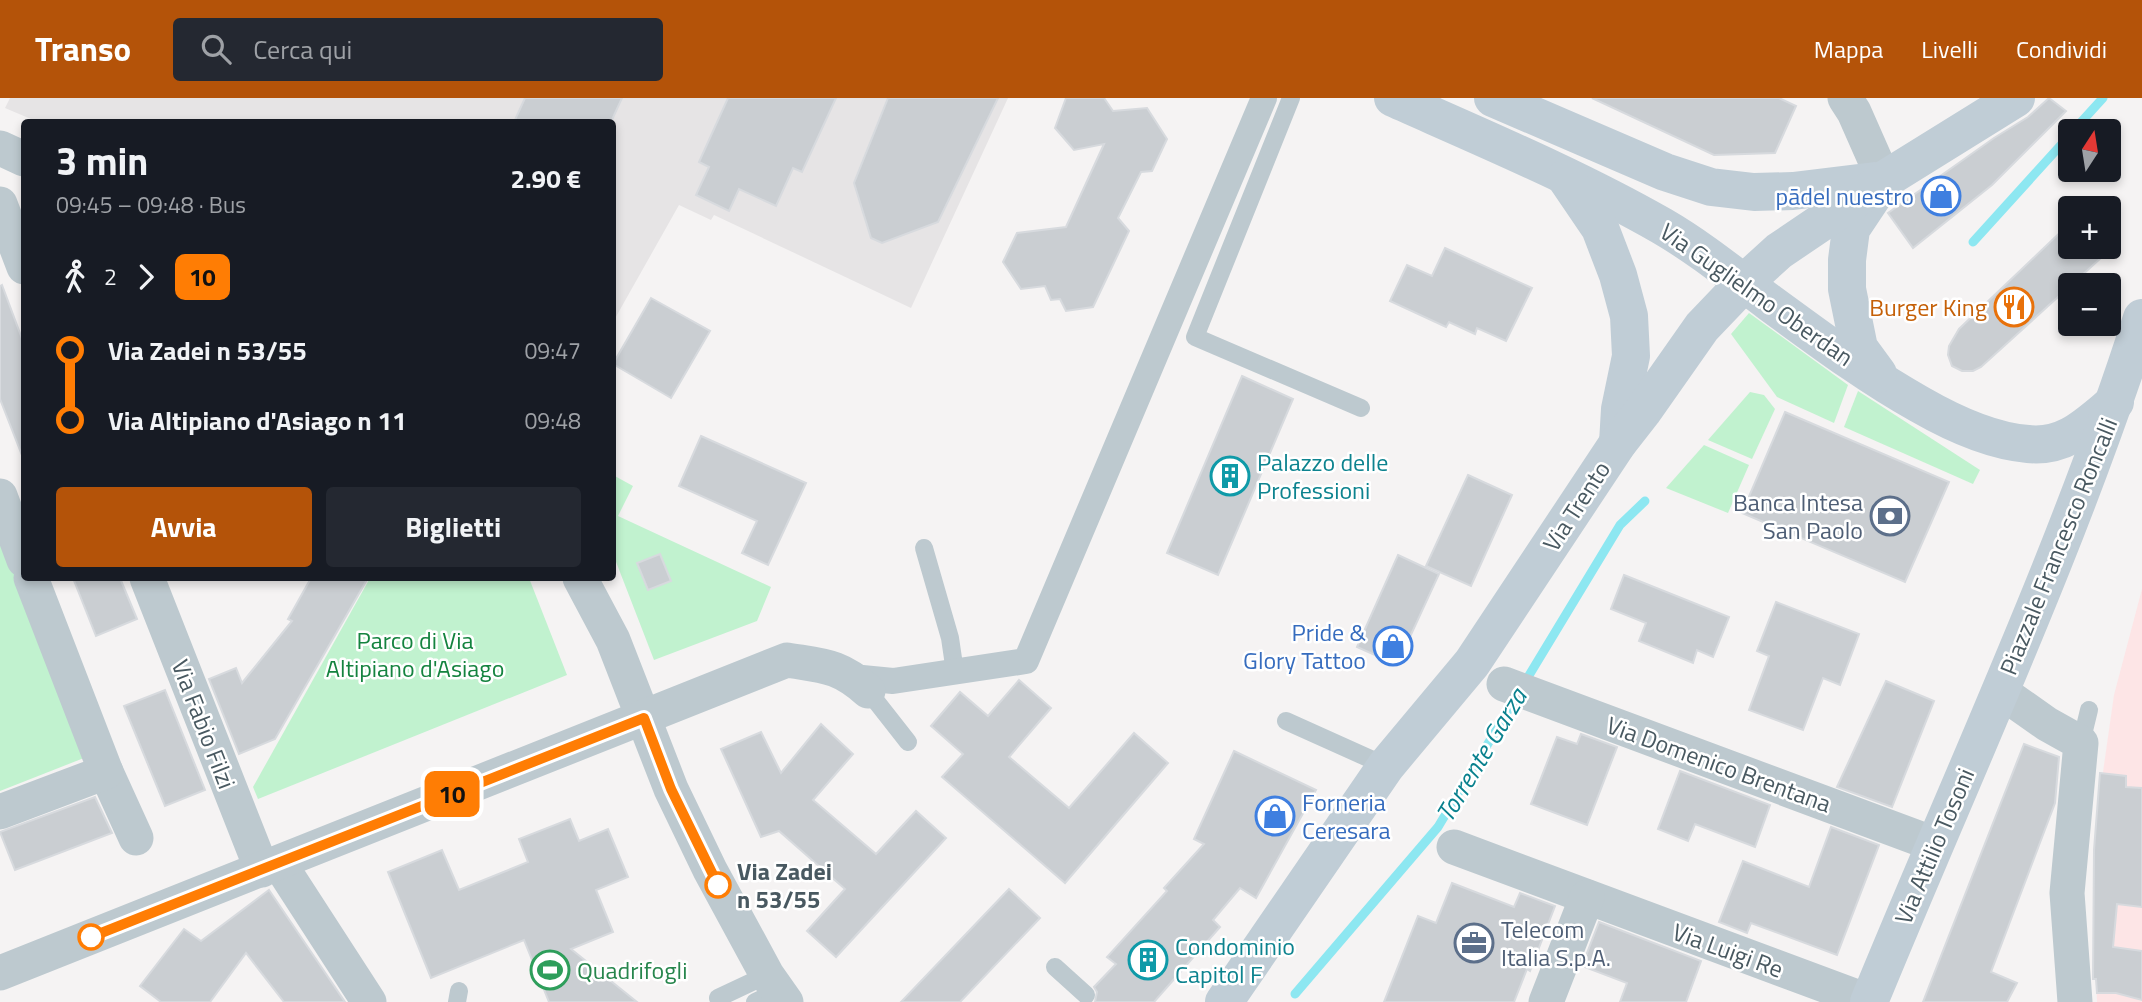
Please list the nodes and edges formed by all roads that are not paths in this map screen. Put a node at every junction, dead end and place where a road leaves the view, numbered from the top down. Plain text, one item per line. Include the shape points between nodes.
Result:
1 (1264, 98) edge
2 (1291, 98) edge
3 (1393, 98) edge
4 (1493, 98) edge
5 (1845, 98) edge
6 (2015, 98) edge
7 (0, 148) edge
8 (21, 158) edge
9 (1564, 176) junction
10 (1884, 180) junction
11 (0, 204) edge
12 (21, 259) edge
13 (1745, 282) junction
14 (2142, 318) edge
15 (1886, 386) junction
16 (2115, 402) junction
17 (1362, 408) dead end
18 (1618, 443) junction
19 (0, 496) edge
20 (924, 548) dead end
21 (21, 552) edge
22 (32, 581) edge
23 (147, 581) edge
24 (582, 581) edge
25 (955, 672) junction
26 (860, 684) junction
27 (1519, 690) dead end
28 (2000, 691) junction
29 (644, 718) junction
30 (1286, 721) dead end
31 (908, 743) dead end
32 (1386, 766) junction
33 (106, 772) junction
34 (0, 812) edge
35 (136, 838) dead end
36 (1934, 844) junction
37 (1454, 847) dead end
38 (270, 866) junction
39 (1587, 897) junction
40 (1055, 967) dead end
41 (0, 973) edge
42 (771, 992) edge
43 (1086, 995) dead end
44 (718, 998) dead end
45 (369, 1002) edge
46 (1224, 1002) edge
47 (1546, 1002) edge
48 (1869, 1002) edge
49 (2076, 1002) edge

1 - 25 street via 1026,661
2 - 17 lane via 1195,337
3 - 9 main road, Via Guglielmo Oberdan
4 - 10 main road via 1711,187 1793,191
5 - 10 street
6 - 10 main road, Via Trento
7 - 8 street
9 - 13 main road, Via Guglielmo Oberdan via 1663,226
9 - 18 main road via 1600,228 1629,316 1631,356
10 - 13 main road, Via Trento via 1779,251
10 - 15 main road via 1851,229 1847,289 1859,348
11 - 12 street
13 - 15 main road, Via Guglielmo Oberdan
13 - 18 main road, Via Trento via 1702,327
14 - 16 main road, Piazzale Francesco Roncalli
15 - 16 main road, Via Guglielmo Oberdan via 1947,419 2030,445 2058,443
16 - 28 main road, Piazzale Francesco Roncalli
18 - 32 main road, Via Trento via 1472,663
19 - 21 street
20 - 25 lane
22 - 33 street
23 - 38 street, Via Fabio Filzi
24 - 29 street
25 - 26 street
26 - 29 street via 835,668 787,660
26 - 31 lane
27 - 36 street, Via Domenico Brentana
28 - 36 main road, Via Attilio Tosoni
28 - 49 street via 2048,724 2085,727 2067,893
29 - 38 street
29 - 42 street via 671,789
30 - 32 lane
32 - 46 main road, Via Trento
33 - 34 street
33 - 35 street
36 - 48 main road, Via Attilio Tosoni
37 - 39 street, Via Luigi Re
38 - 41 street
38 - 45 street, Via Fabio Filzi
39 - 47 street
39 - 48 street, Via Luigi Re
40 - 43 lane
42 - 44 lane

